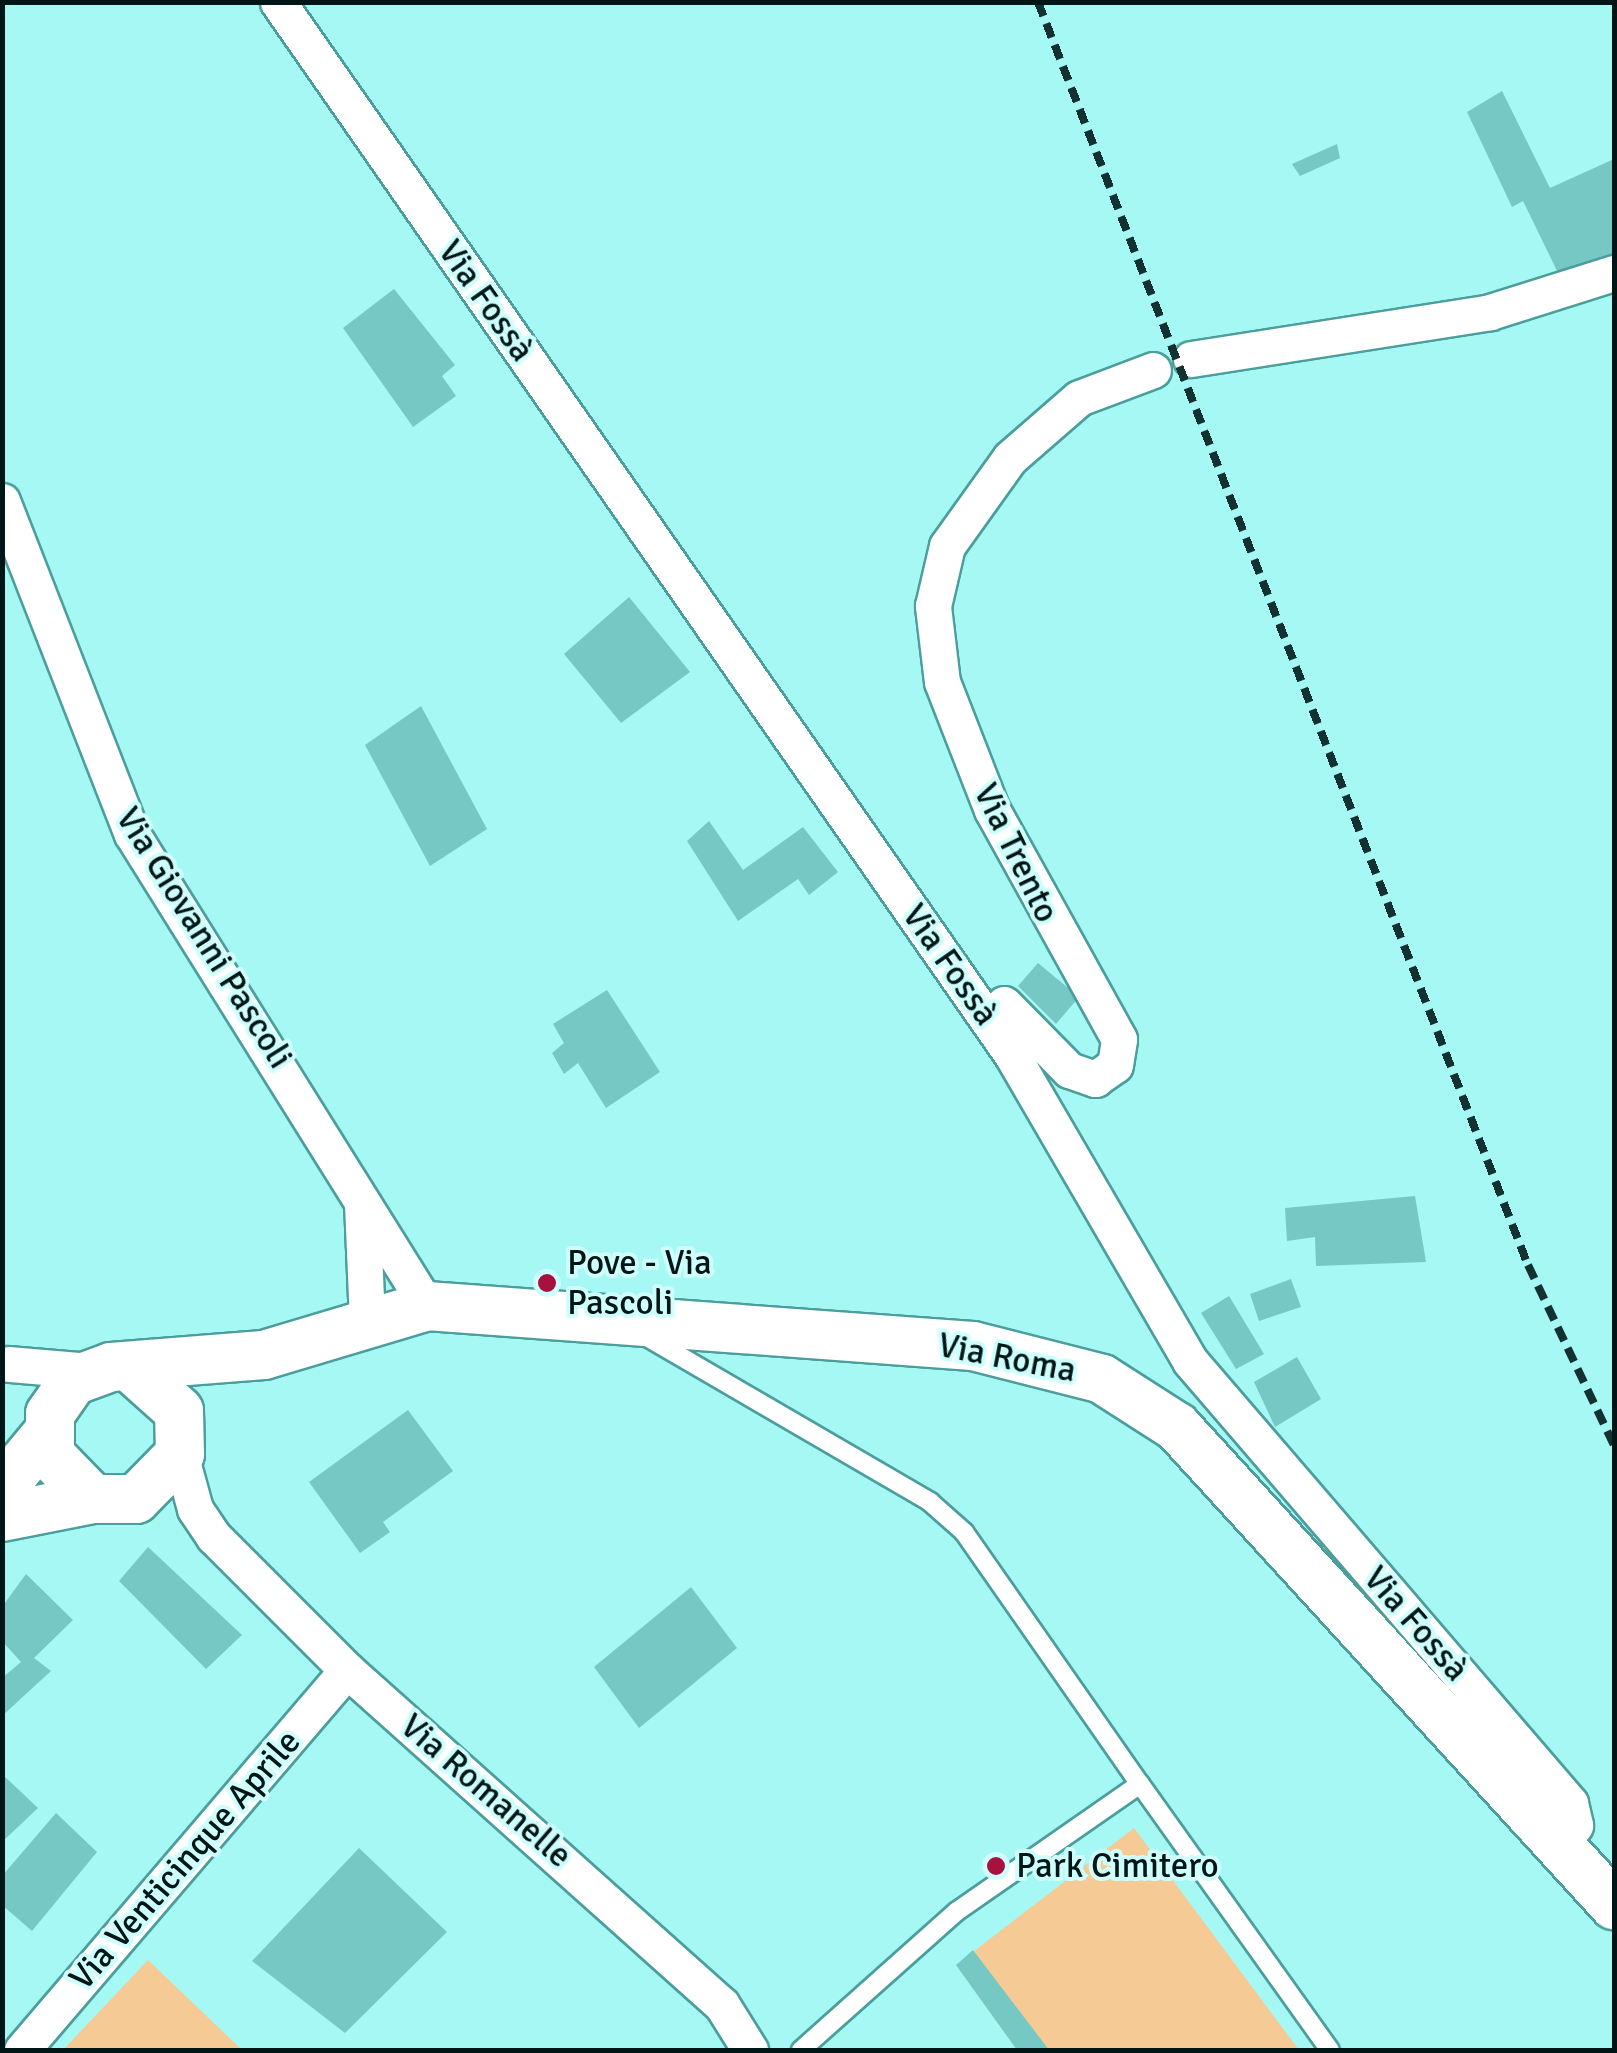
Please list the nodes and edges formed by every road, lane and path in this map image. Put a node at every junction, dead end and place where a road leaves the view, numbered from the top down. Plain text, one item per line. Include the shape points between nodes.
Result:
1 (278, 2) edge
2 (1614, 273) edge
3 (1191, 359) dead end
4 (1154, 370) dead end
5 (2, 500) edge
6 (862, 840) junction
7 (362, 1197) junction
8 (427, 1306) junction
9 (640, 1318) junction
10 (366, 1321) junction
11 (264, 1355) junction
12 (6, 1362) edge
13 (112, 1370) junction
14 (48, 1424) junction
15 (182, 1443) junction
16 (2, 1488) edge
17 (115, 1499) junction
18 (2, 1517) edge
19 (214, 1537) junction
20 (347, 1670) junction
21 (1140, 1784) junction
22 (1560, 1846) junction
23 (1614, 1905) edge
24 (22, 2050) edge
25 (750, 2050) edge
26 (801, 2050) edge
27 (1330, 2050) edge

1 - 6 street, Via Fossà
2 - 3 street via 1490,312
4 - 6 street, Via Trento via 1079,398 1010,458 947,546 933,606 942,682 970,755 1053,931 1119,1038 1115,1065 1095,1079 1032,1041 907,874
5 - 7 street, Via Giovanni Pascoli via 132,834
6 - 22 street, Via Fossà via 1012,1055 1190,1361 1570,1802 1575,1825
7 - 8 street, Via Giovanni Pascoli
7 - 10 street
8 - 9 main road, Via Roma
8 - 10 main road, Via Roma
9 - 21 lane via 648,1340 728,1380 964,1532
9 - 22 main road, Via Roma via 973,1346 1102,1379 1177,1426
10 - 11 main road, Via Roma
11 - 13 main road, Via Roma
11 - 15 main road, Via Roma via 197,1405
12 - 13 street
12 - 14 street
13 - 14 main road
13 - 15 main road via 168,1392
14 - 16 main road
14 - 17 main road via 60,1474
15 - 17 main road, Via Roma
15 - 19 street via 195,1509
17 - 18 main road
17 - 19 street
19 - 20 street, Via Romanelle
20 - 24 street, Via Venticinque Aprile
20 - 25 street, Via Romanelle via 722,2005
21 - 26 lane via 956,1912
21 - 27 lane
22 - 23 main road

